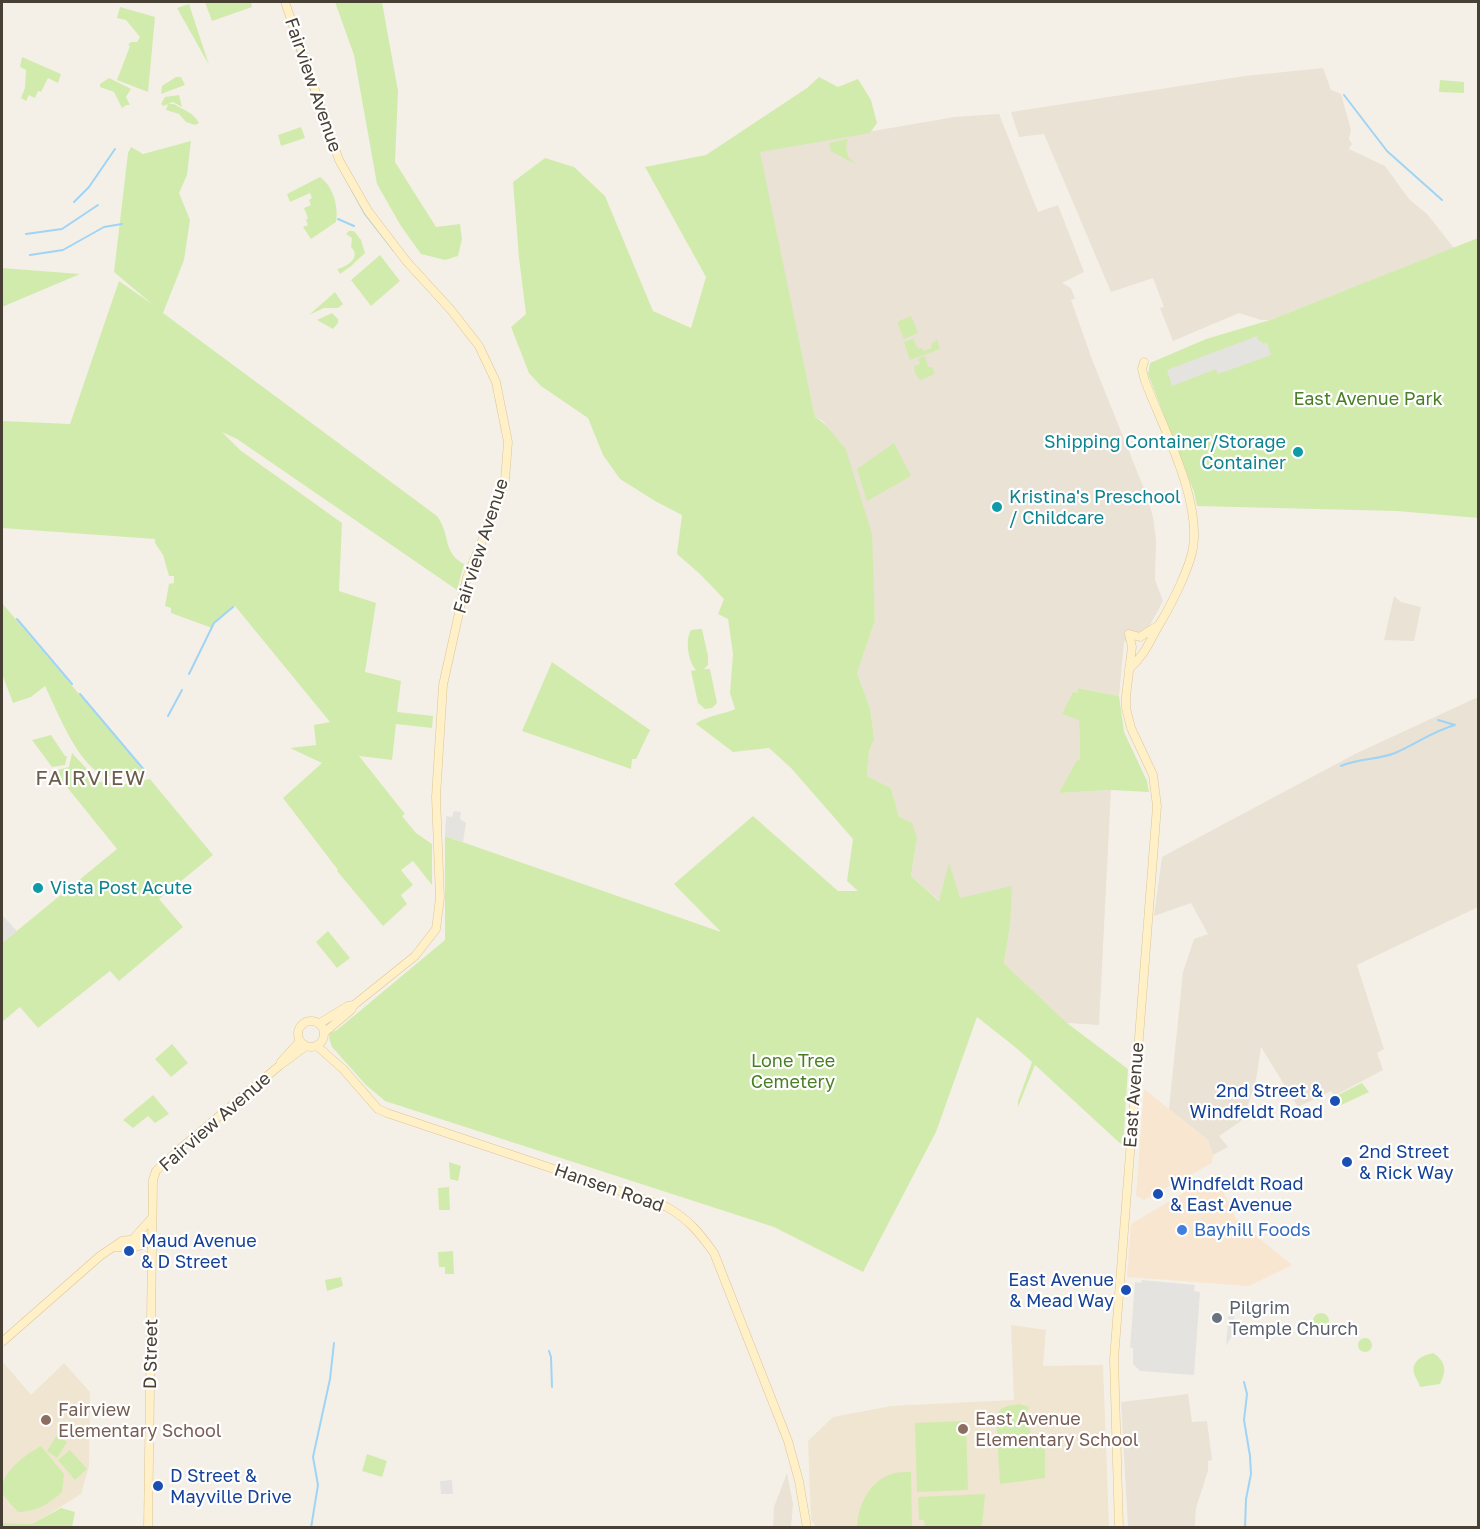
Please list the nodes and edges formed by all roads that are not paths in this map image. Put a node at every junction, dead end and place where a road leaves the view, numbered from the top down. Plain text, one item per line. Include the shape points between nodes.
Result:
1 (285, 2) edge
2 (1144, 362) dead end
3 (1159, 625) junction
4 (1129, 669) junction
5 (354, 1005) junction
6 (320, 1023) junction
7 (325, 1032) junction
8 (303, 1043) junction
9 (320, 1044) junction
10 (153, 1180) joint
11 (153, 1217) junction
12 (133, 1238) junction
13 (152, 1239) junction
14 (116, 1246) junction
15 (2, 1342) edge
16 (148, 1527) edge
17 (807, 1527) edge
18 (1119, 1527) edge

1 - 5 street, Fairview Avenue via 339,160 368,211 479,346 496,382 508,442 505,480 467,577 443,685 436,796 440,898 436,929 415,956
2 - 3 street via 1145,381 1188,490 1193,522 1193,548
3 - 4 street via 1141,659
3 - 4 street, East Avenue via 1140,638 1129,634
4 - 18 street, East Avenue via 1128,719 1153,775 1157,806 1114,1359
5 - 6 street, Fairview Avenue
5 - 7 street, Fairview Avenue
6 - 7 street
6 - 8 street via 304,1022 298,1032
7 - 9 street
8 - 9 street
8 - 10 street, Fairview Avenue via 156,1171
9 - 17 street, Hansen Road via 327,1057 387,1113 667,1207 685,1217 714,1253 788,1441
10 - 11 street, D Street
11 - 12 street
11 - 13 street, D Street
12 - 13 street
12 - 14 street
13 - 14 street via 144,1246
13 - 16 street, D Street
14 - 15 street

